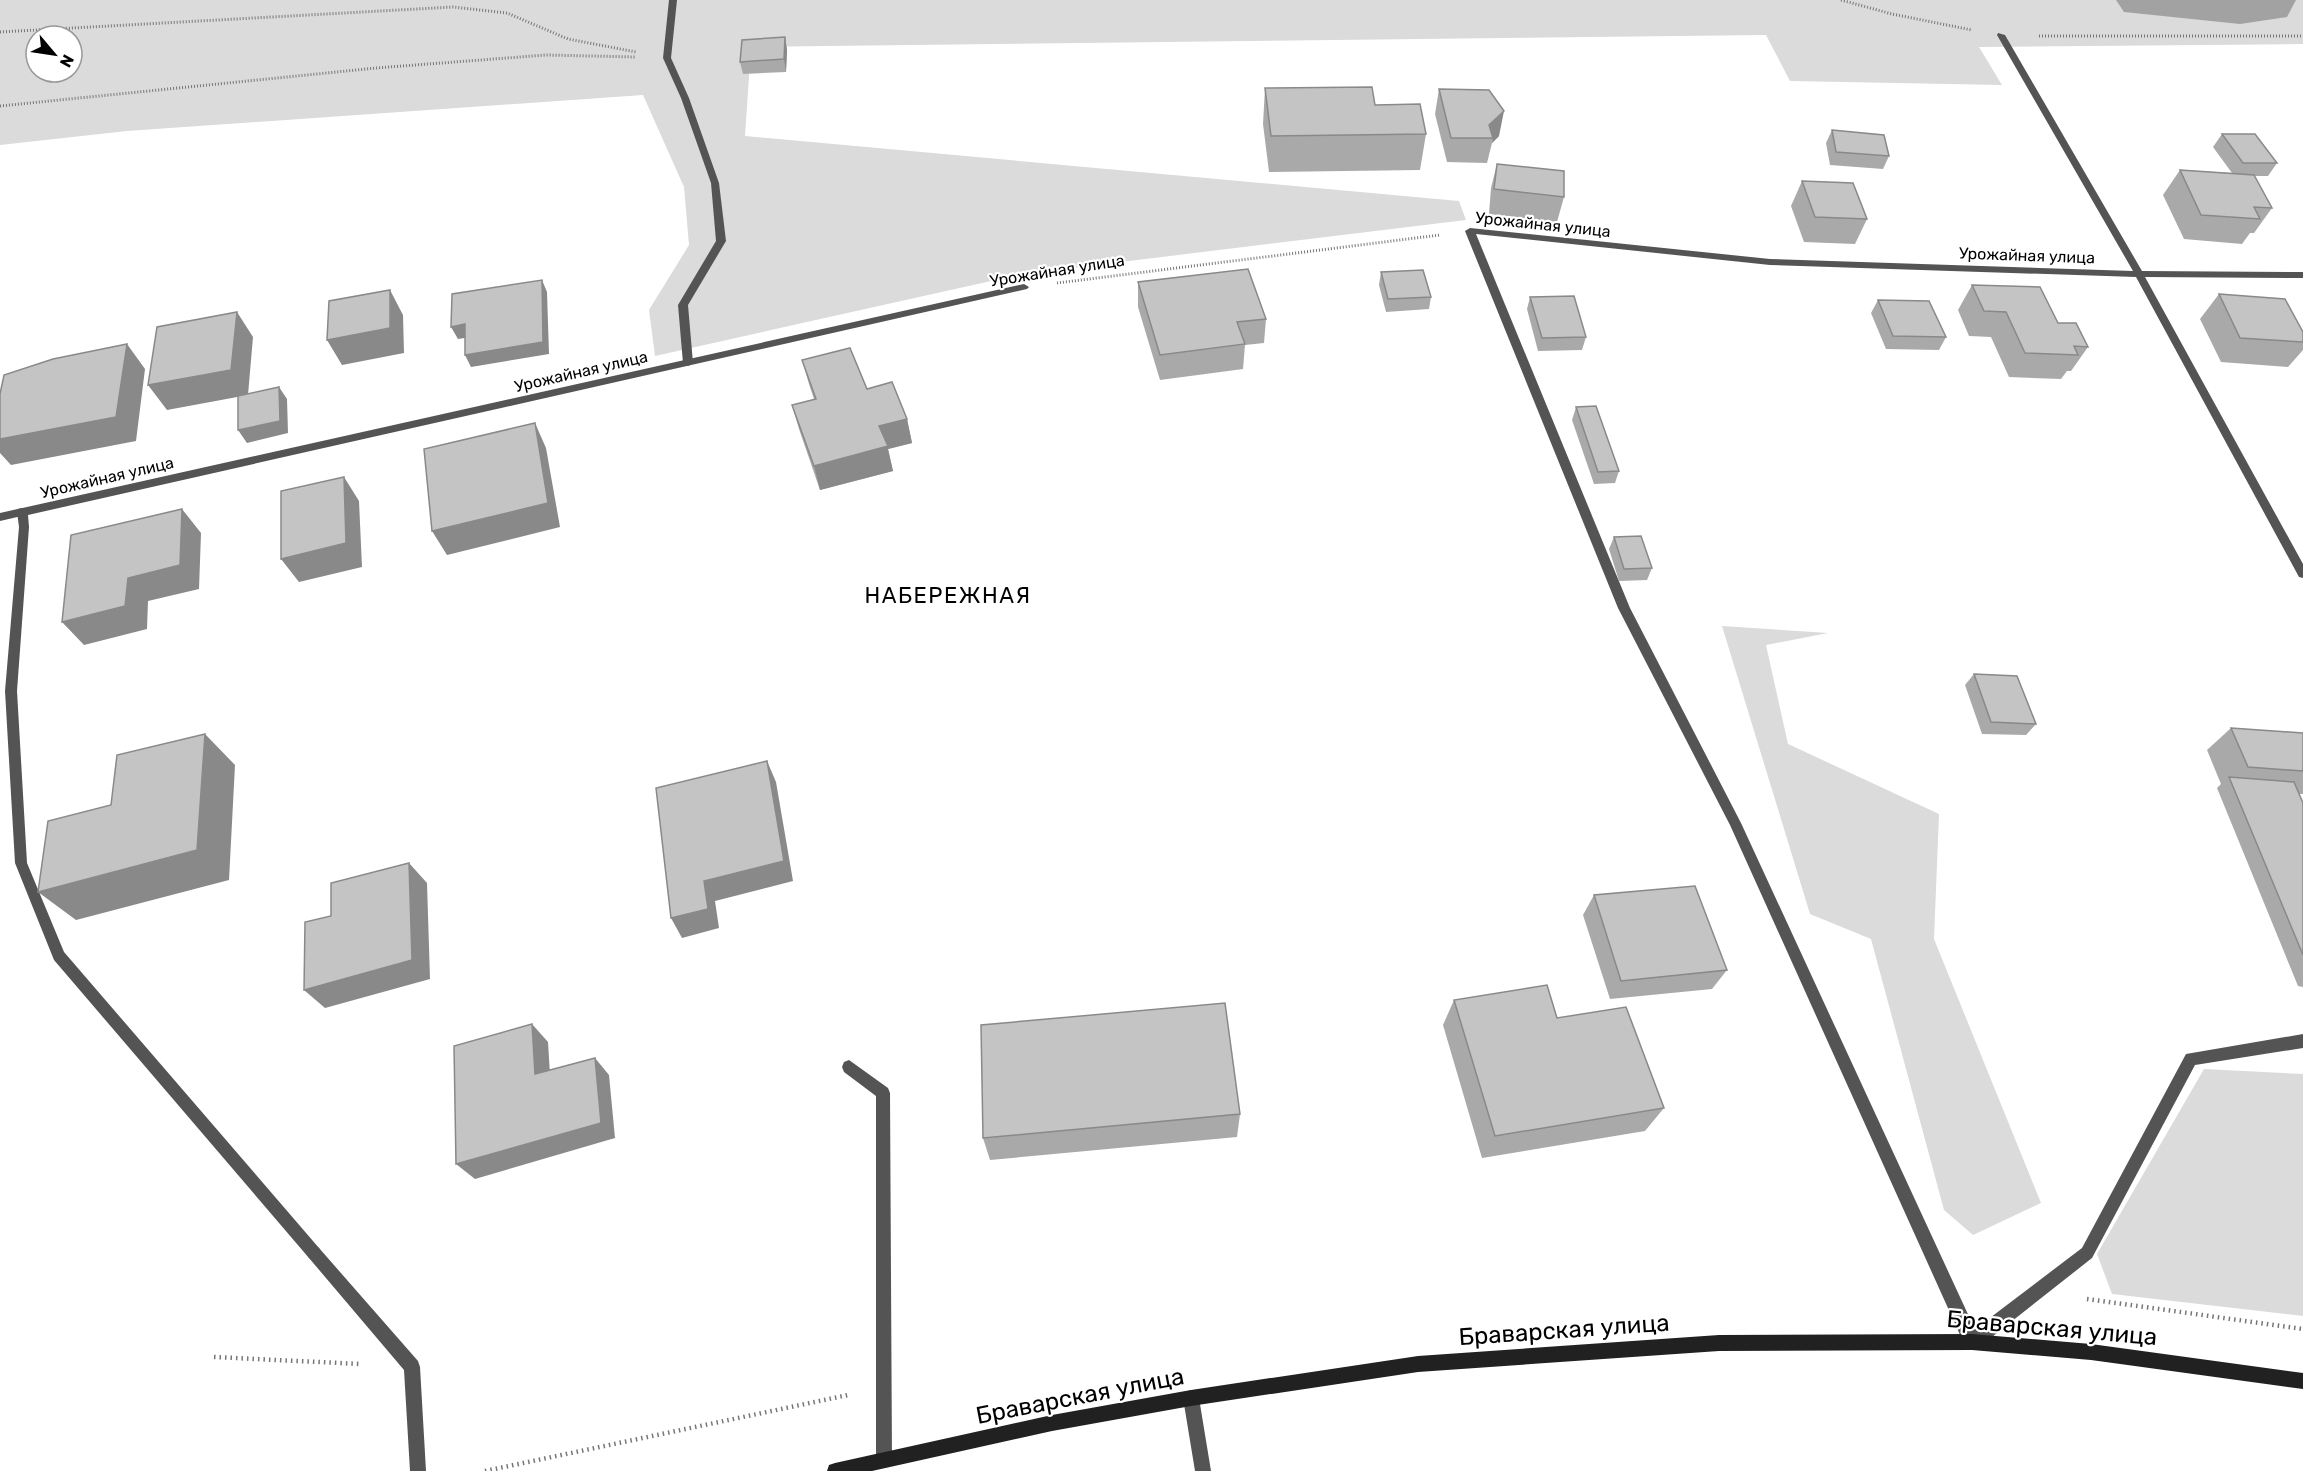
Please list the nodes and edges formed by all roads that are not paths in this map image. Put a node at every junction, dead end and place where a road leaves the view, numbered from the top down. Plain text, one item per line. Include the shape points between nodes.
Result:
1 (673, 0) edge
2 (2001, 35) road end
3 (2139, 274) junction
4 (2303, 274) edge
5 (1024, 287) road end
6 (688, 363) junction
7 (22, 512) junction
8 (0, 518) edge
9 (2303, 574) edge
10 (2303, 1041) edge
11 (849, 1067) dead end
12 (1972, 1342) junction
13 (2303, 1381) edge
14 (1191, 1398) junction
15 (884, 1460) junction
16 (418, 1471) edge
17 (835, 1471) edge
18 (1203, 1471) edge

1 - 6 street via 667,58 715,183 721,241 683,305
2 - 3 street
3 - 4 street, Урожайная улица
3 - 9 street
3 - 12 street, Урожайная улица via 1770,262 1470,231 1624,608 1735,823
5 - 6 street, Урожайная улица
6 - 7 street, Урожайная улица
7 - 8 street, Урожайная улица
7 - 16 street via 11,691 21,863 59,956 412,1367
10 - 12 street via 2191,1059 2087,1253
11 - 15 street via 883,1093
12 - 13 main road, Браварская улица via 2091,1352
12 - 14 main road, Браварская улица via 1719,1343 1418,1364
14 - 15 main road, Браварская улица via 1052,1423
14 - 18 street
15 - 17 main road, Браварская улица

